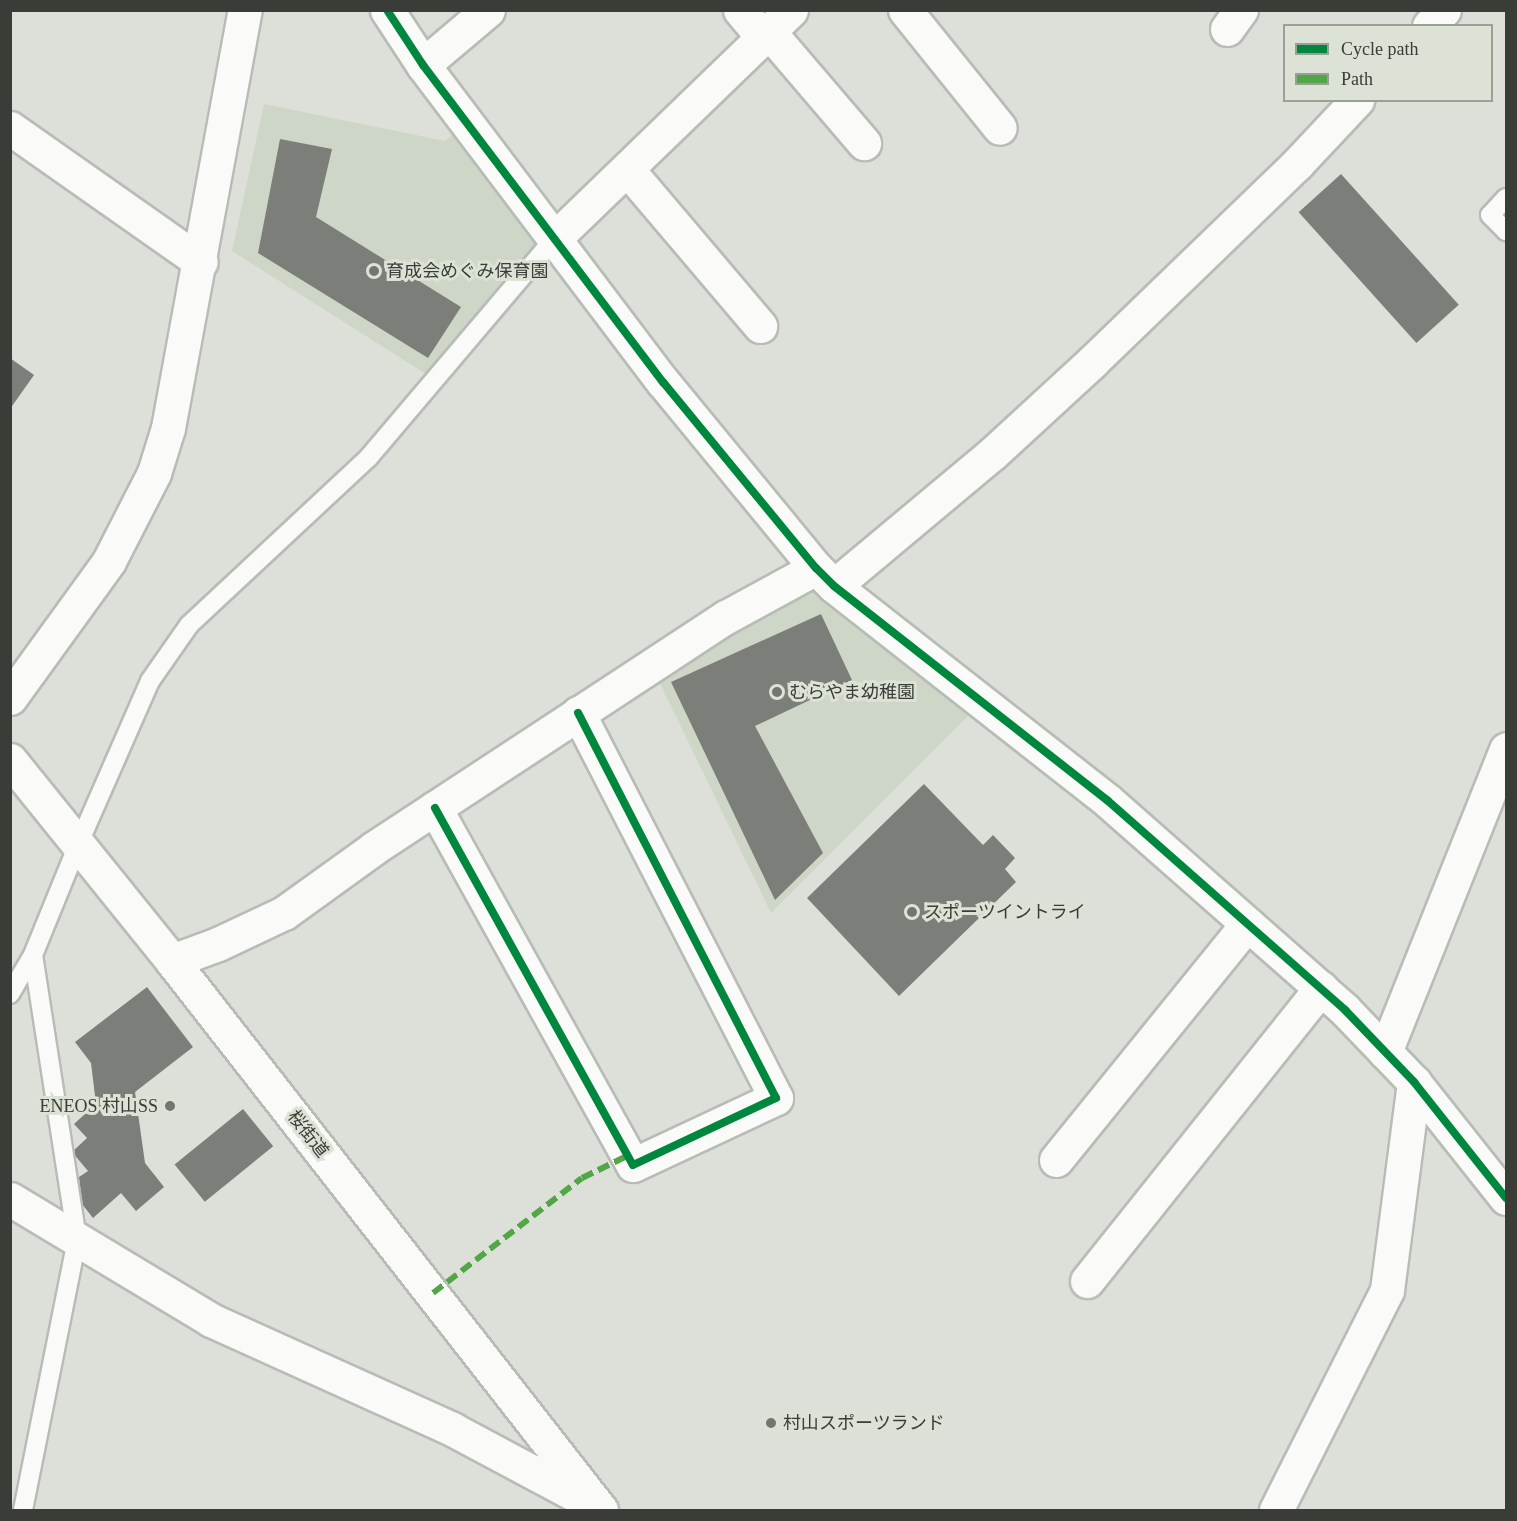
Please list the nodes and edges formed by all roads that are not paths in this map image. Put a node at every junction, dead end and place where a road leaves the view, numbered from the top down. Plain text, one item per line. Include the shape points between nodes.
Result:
1 (245, 10) edge
2 (387, 10) edge
3 (488, 10) edge
4 (740, 10) edge
5 (905, 10) edge
6 (1444, 10) edge
7 (1431, 24) edge
8 (775, 27) edge
9 (423, 65) junction
10 (1356, 102) edge
11 (10, 128) edge
12 (1000, 128) dead end
13 (864, 143) dead end
14 (627, 169) junction
15 (1506, 198) edge
16 (1506, 231) edge
17 (555, 238) junction
18 (201, 262) junction
19 (760, 326) dead end
20 (825, 577) junction
21 (10, 698) edge
22 (578, 713) junction
23 (1506, 749) edge
24 (10, 760) edge
25 (435, 808) junction
26 (78, 844) junction
27 (1247, 924) junction
28 (33, 955) junction
29 (172, 961) junction
30 (1321, 988) junction
31 (10, 994) edge
32 (1385, 1052) junction
33 (1414, 1082) junction
34 (1056, 1160) dead end
35 (1506, 1198) edge
36 (10, 1199) edge
37 (77, 1239) junction
38 (1087, 1281) dead end
39 (600, 1509) edge
40 (24, 1510) edge
41 (1276, 1510) edge

1 - 18 street
2 - 9 street
3 - 9 street
4 - 8 street
5 - 12 street
6 - 7 street
8 - 13 street
8 - 14 street
9 - 17 street
10 - 20 street via 1297,164 992,454
11 - 18 street
14 - 17 street
14 - 19 street
15 - 16 lane via 1490,215
17 - 20 street via 663,382
17 - 26 lane via 369,457 189,625 150,681
18 - 21 street via 168,428 154,473 109,561
20 - 22 street via 726,617
20 - 27 street via 1108,801
22 - 25 street
22 - 25 street via 776,1098 633,1165
23 - 32 street
24 - 26 street, 桜街道
25 - 29 street via 284,913
26 - 28 lane
26 - 29 street, 桜街道
27 - 30 street
27 - 34 street
28 - 31 lane
28 - 37 lane
29 - 39 street, 桜街道
30 - 32 street
30 - 38 street
32 - 33 street
33 - 35 street
33 - 41 street via 1387,1290
36 - 37 street
37 - 39 street via 211,1320 452,1429
37 - 40 lane

